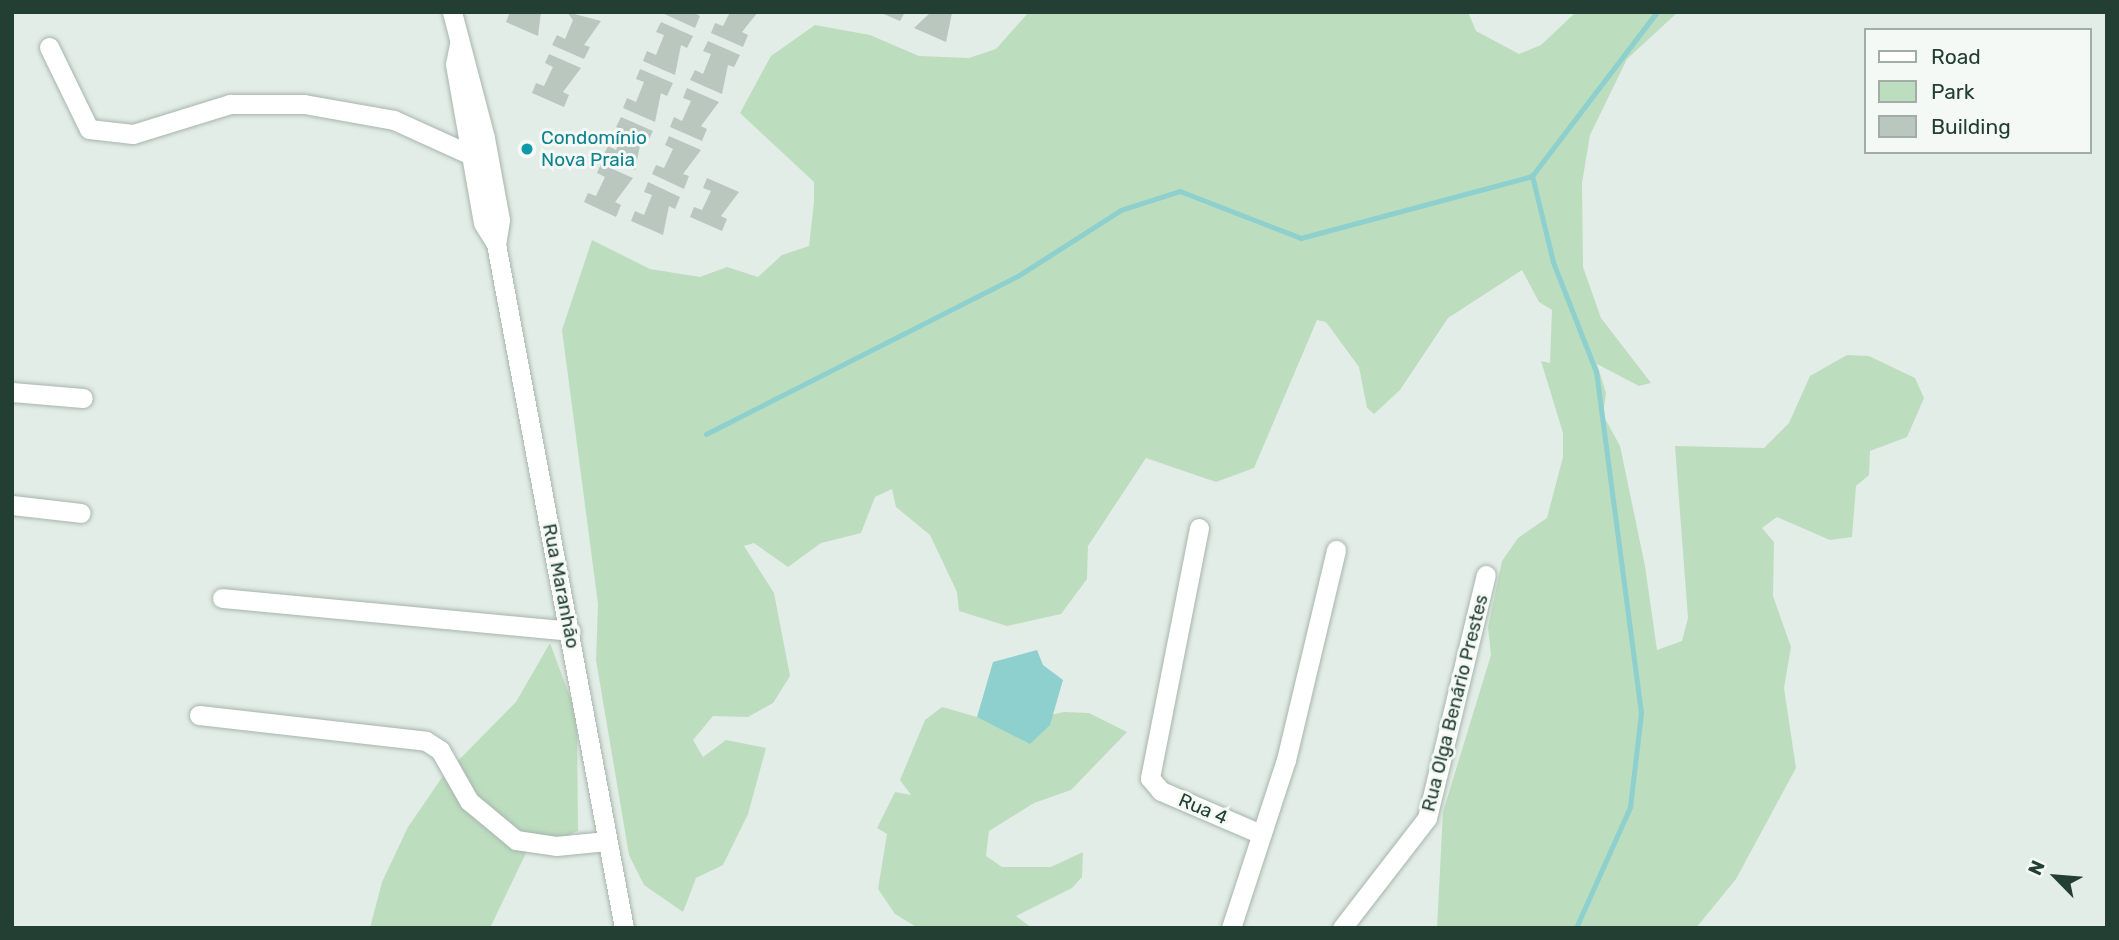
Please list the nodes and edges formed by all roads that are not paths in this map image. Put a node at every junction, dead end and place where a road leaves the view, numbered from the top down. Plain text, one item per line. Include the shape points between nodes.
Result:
1 (452, 12) edge
2 (49, 47) dead end
3 (475, 145) junction
4 (12, 392) edge
5 (83, 398) dead end
6 (12, 505) edge
7 (81, 513) dead end
8 (1199, 528) dead end
9 (1336, 550) dead end
10 (1486, 575) dead end
11 (222, 598) dead end
12 (570, 631) junction
13 (199, 715) dead end
14 (1261, 834) junction
15 (607, 841) junction
16 (624, 928) edge
17 (1231, 928) edge
18 (1342, 928) edge

1 - 3 street, Rua Maranhão via 459,44 454,64
2 - 3 street via 89,129 133,134 230,104 304,103 394,120
3 - 12 street, Rua Maranhão via 483,223 496,244
4 - 5 street
6 - 7 street
8 - 14 street, Rua 4 via 1150,778 1161,792
9 - 14 street via 1286,760
10 - 18 street, Rua Olga Benário Prestes via 1427,818
11 - 12 street
12 - 15 street, Rua Maranhão
13 - 15 street via 414,737 440,750 469,801 516,840 556,846
14 - 17 street
15 - 16 street, Rua Maranhão

